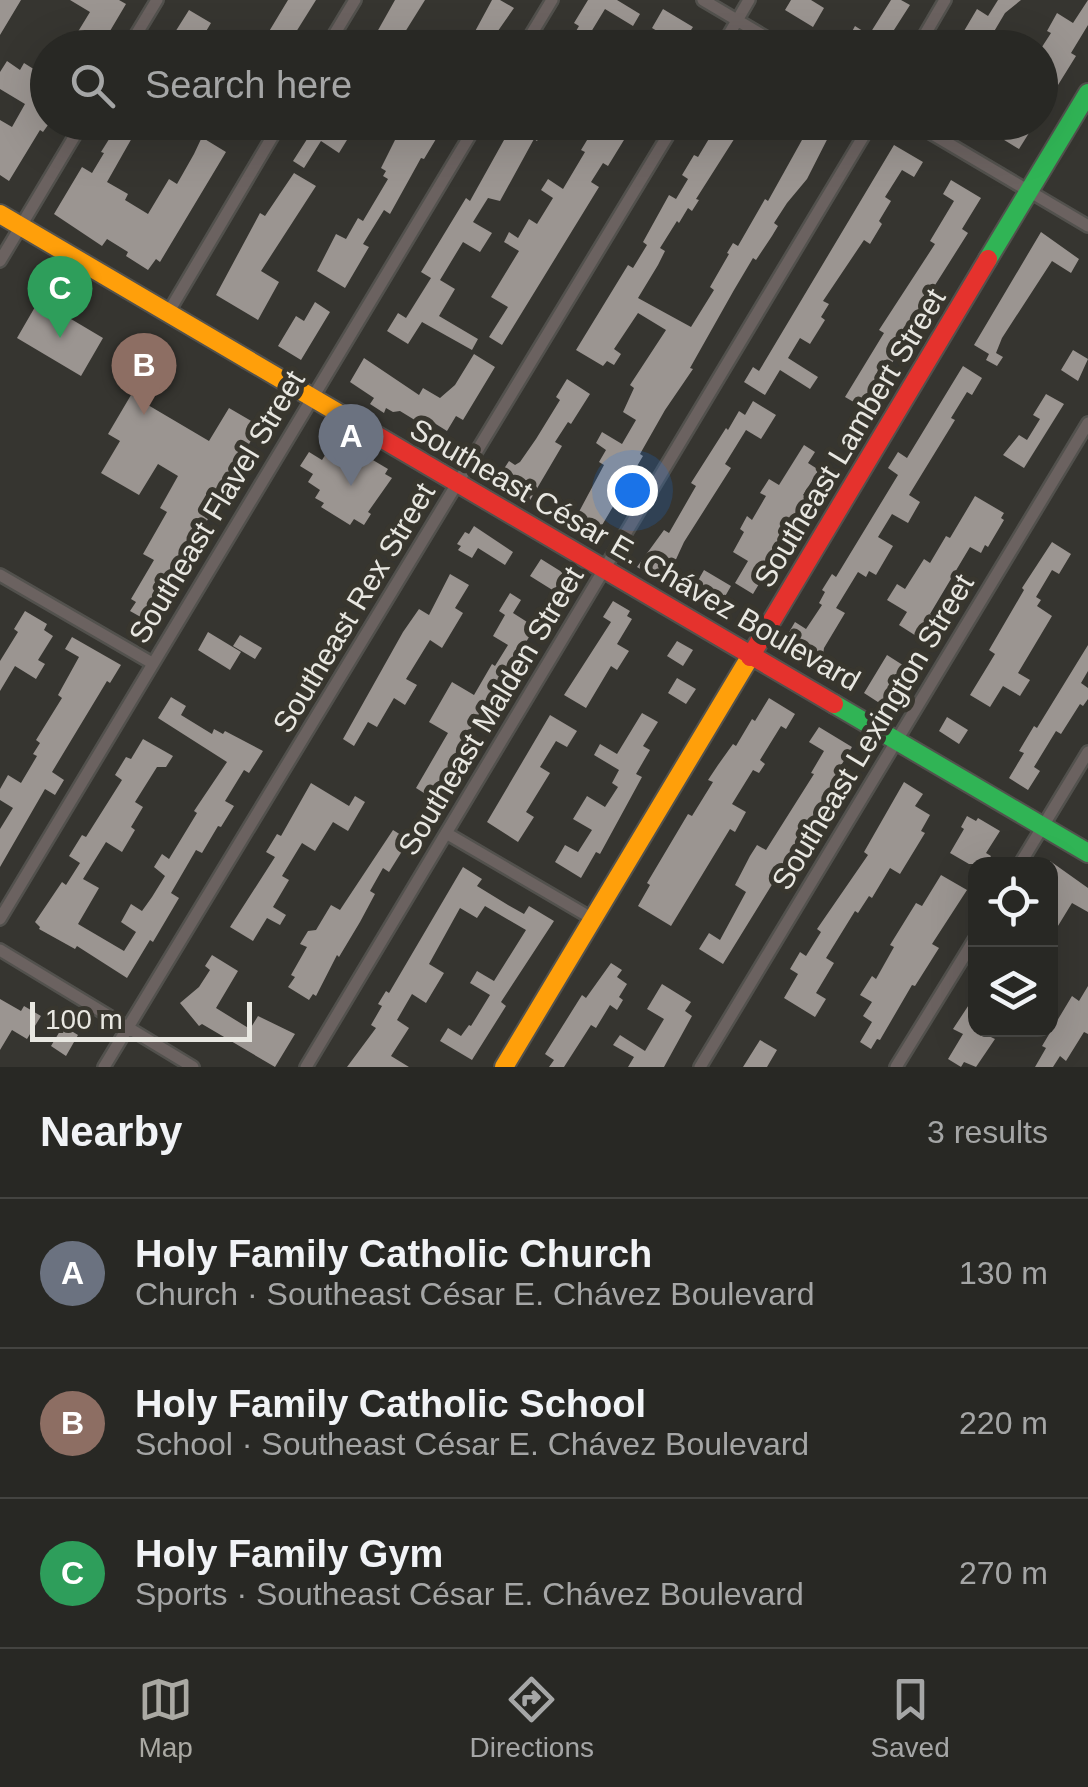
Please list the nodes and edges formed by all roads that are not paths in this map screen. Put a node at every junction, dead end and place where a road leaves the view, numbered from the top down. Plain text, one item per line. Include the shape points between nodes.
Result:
1 (157, 0) edge
2 (355, 0) edge
3 (552, 0) edge
4 (704, 0) edge
5 (749, 0) edge
6 (946, 0) edge
7 (738, 20) junction
8 (139, 30) edge
9 (337, 30) edge
10 (534, 30) edge
11 (732, 30) edge
12 (754, 30) edge
13 (928, 30) edge
14 (1088, 94) edge
15 (73, 140) edge
16 (271, 140) edge
17 (467, 140) edge
18 (665, 140) edge
19 (861, 140) edge
20 (942, 140) edge
21 (1029, 192) junction
22 (0, 214) edge
23 (1088, 226) edge
24 (21, 227) junction
25 (0, 261) edge
26 (168, 313) junction
27 (313, 398) junction
28 (1088, 423) edge
29 (459, 484) junction
30 (606, 570) junction
31 (2, 580) edge
32 (751, 655) junction
33 (152, 663) junction
34 (898, 741) junction
35 (1088, 752) edge
36 (1043, 827) junction
37 (446, 833) junction
38 (1088, 852) edge
39 (1024, 857) edge
40 (0, 919) edge
41 (593, 919) junction
42 (970, 947) edge
43 (0, 950) edge
44 (129, 1028) junction
45 (104, 1067) edge
46 (192, 1067) edge
47 (306, 1067) edge
48 (504, 1067) edge
49 (700, 1067) edge
50 (896, 1067) edge

1 - 8 street
2 - 9 street
3 - 10 street
4 - 7 street
5 - 7 street
6 - 13 street
7 - 11 street
7 - 12 street
14 - 21 street, Southeast Lambert Street
15 - 24 street
16 - 26 street
17 - 27 street, Southeast Flavel Street
18 - 29 street, Southeast Rex Street
19 - 30 street, Southeast Malden Street
20 - 21 street
21 - 23 street
21 - 32 street, Southeast Lambert Street
22 - 24 street, Southeast César E. Chávez Boulevard
24 - 25 street
24 - 26 street, Southeast César E. Chávez Boulevard
26 - 27 street, Southeast César E. Chávez Boulevard
27 - 29 street, Southeast César E. Chávez Boulevard
27 - 33 street, Southeast Flavel Street
28 - 34 street, Southeast Lexington Street
29 - 30 street, Southeast César E. Chávez Boulevard
29 - 44 street, Southeast Rex Street
30 - 32 street, Southeast César E. Chávez Boulevard
30 - 37 street, Southeast Malden Street
31 - 33 street
32 - 34 street, Southeast César E. Chávez Boulevard
32 - 41 street, Southeast Lambert Street
33 - 40 street, Southeast Flavel Street
34 - 36 street, Southeast César E. Chávez Boulevard
34 - 49 street, Southeast Lexington Street
35 - 36 street
36 - 38 street, Southeast César E. Chávez Boulevard
36 - 39 street
37 - 41 street
37 - 47 street, Southeast Malden Street
41 - 48 street, Southeast Lambert Street
42 - 50 street
43 - 44 street
44 - 45 street, Southeast Rex Street
44 - 46 street

